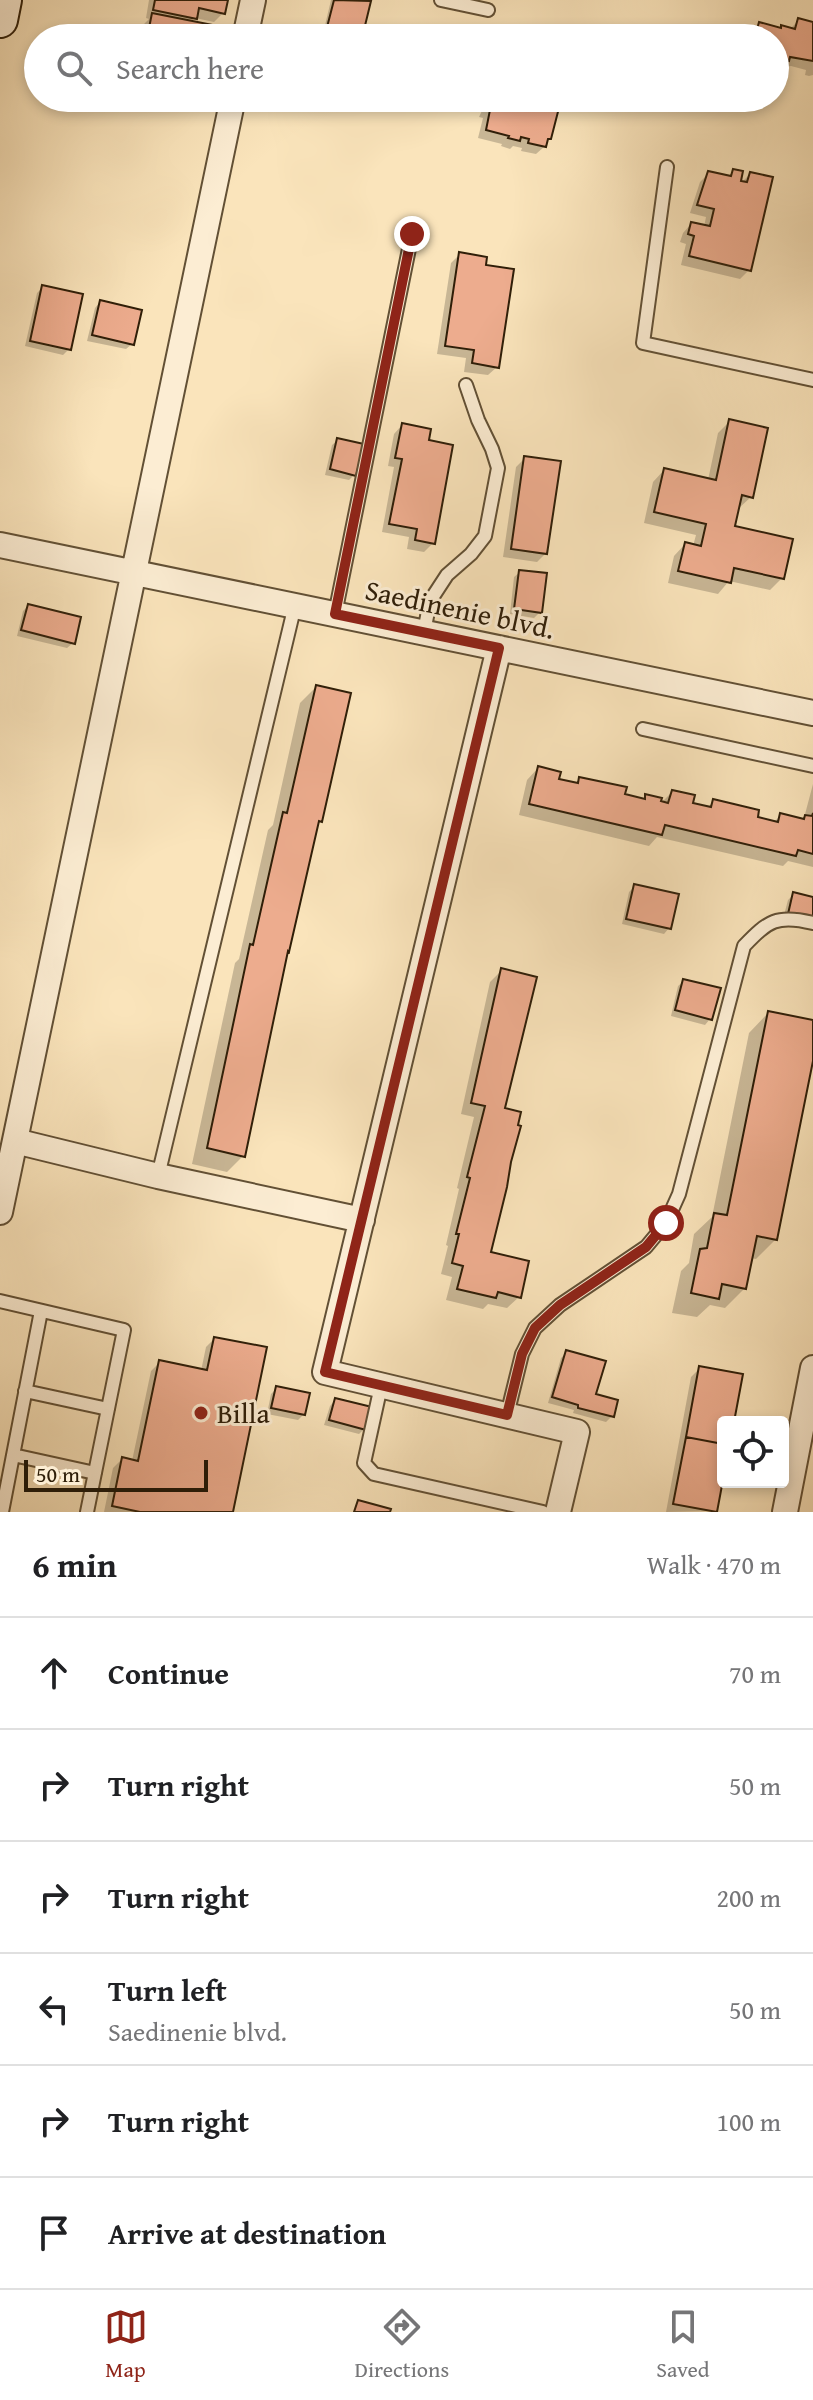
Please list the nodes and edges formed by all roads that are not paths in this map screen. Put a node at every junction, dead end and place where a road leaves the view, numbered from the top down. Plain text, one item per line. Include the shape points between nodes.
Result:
1 (4, 0) edge
2 (253, 0) edge
3 (441, 0) edge
4 (488, 10) dead end
5 (0, 20) edge
6 (248, 24) edge
7 (230, 112) edge
8 (667, 167) dead end
9 (412, 234) dead end
10 (813, 380) edge
11 (466, 385) dead end
12 (0, 545) edge
13 (133, 572) junction
14 (295, 605) junction
15 (335, 614) junction
16 (424, 632) junction
17 (499, 648) junction
18 (813, 713) edge
19 (643, 729) dead end
20 (813, 766) edge
21 (813, 923) edge
22 (15, 1141) junction
23 (158, 1176) junction
24 (0, 1212) edge
25 (362, 1220) junction
26 (0, 1301) edge
27 (41, 1311) junction
28 (813, 1368) edge
29 (381, 1386) junction
30 (25, 1391) junction
31 (108, 1409) junction
32 (507, 1415) junction
33 (13, 1455) junction
34 (95, 1473) junction
35 (2, 1512) edge
36 (87, 1512) edge
37 (543, 1512) edge
38 (558, 1512) edge
39 (785, 1512) edge

1 - 5 street
2 - 6 street
3 - 4 lane
7 - 13 street
8 - 10 lane via 643,343
9 - 15 lane
11 - 16 lane via 498,468 485,536 430,601
12 - 13 street, Saedinenie blvd.
13 - 14 street, Saedinenie blvd.
13 - 22 street
14 - 15 street, Saedinenie blvd.
14 - 23 lane
15 - 16 street, Saedinenie blvd.
16 - 17 street, Saedinenie blvd.
17 - 18 street, Saedinenie blvd.
17 - 25 street
19 - 20 lane
21 - 32 lane via 796,919 765,924 744,946 679,1194 666,1223 646,1247 535,1328 522,1354
22 - 23 street
22 - 24 street
23 - 25 street
25 - 29 street via 325,1372
26 - 27 lane
27 - 30 lane
27 - 31 lane via 124,1330
28 - 39 street
29 - 32 street
29 - 37 lane via 364,1463 374,1474
30 - 31 lane
30 - 33 lane
31 - 34 lane
32 - 38 street via 577,1432
33 - 34 lane
33 - 35 lane
34 - 36 lane

